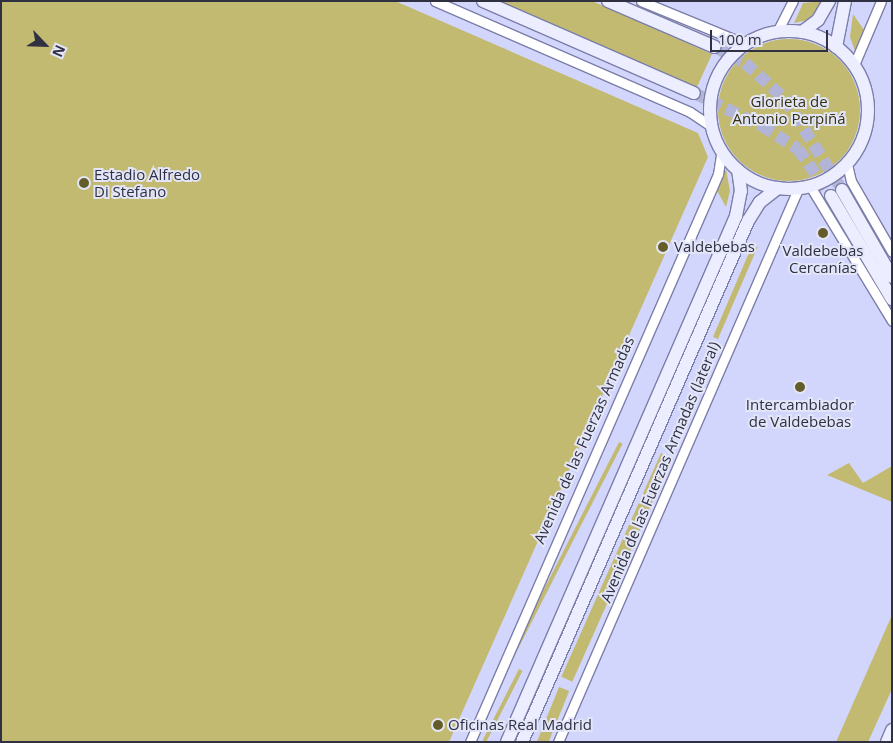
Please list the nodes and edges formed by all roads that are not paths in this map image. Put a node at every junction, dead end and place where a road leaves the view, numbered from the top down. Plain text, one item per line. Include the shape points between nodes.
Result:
1 (435, 1) edge
2 (483, 1) edge
3 (608, 1) edge
4 (641, 1) edge
5 (793, 1) edge
6 (830, 1) edge
7 (845, 1) edge
8 (882, 1) edge
9 (777, 32) junction
10 (802, 32) junction
11 (746, 44) junction
12 (836, 47) junction
13 (715, 48) tunnel mouth
14 (854, 65) junction
15 (694, 93) tunnel mouth
16 (712, 127) junction
17 (722, 150) junction
18 (846, 164) junction
19 (738, 170) junction
20 (778, 188) junction
21 (804, 188) junction
22 (892, 252) edge
23 (892, 277) edge
24 (892, 299) edge
25 (892, 321) edge
26 (892, 730) edge
27 (470, 742) edge
28 (506, 742) edge
29 (522, 742) edge
30 (558, 742) edge
31 (887, 742) edge

1 - 16 street via 695,114
2 - 15 street
3 - 13 street
4 - 11 street
5 - 9 street
6 - 10 street via 818,20
7 - 12 street
8 - 14 street
9 - 10 street
9 - 11 street
10 - 12 street
11 - 16 street via 717,79 711,106
12 - 14 street
14 - 18 street via 864,86 868,119 859,146
16 - 17 street
17 - 19 street
17 - 27 street, Avenida de las Fuerzas Armadas via 718,174
18 - 21 street
18 - 22 street via 851,182
19 - 20 street
19 - 28 street via 741,191 736,216
20 - 21 street
20 - 29 street via 760,202 748,221
21 - 25 street
21 - 30 street, Avenida de las Fuerzas Armadas (lateral) via 786,213
23 - 24 street via 837,193
26 - 31 street

